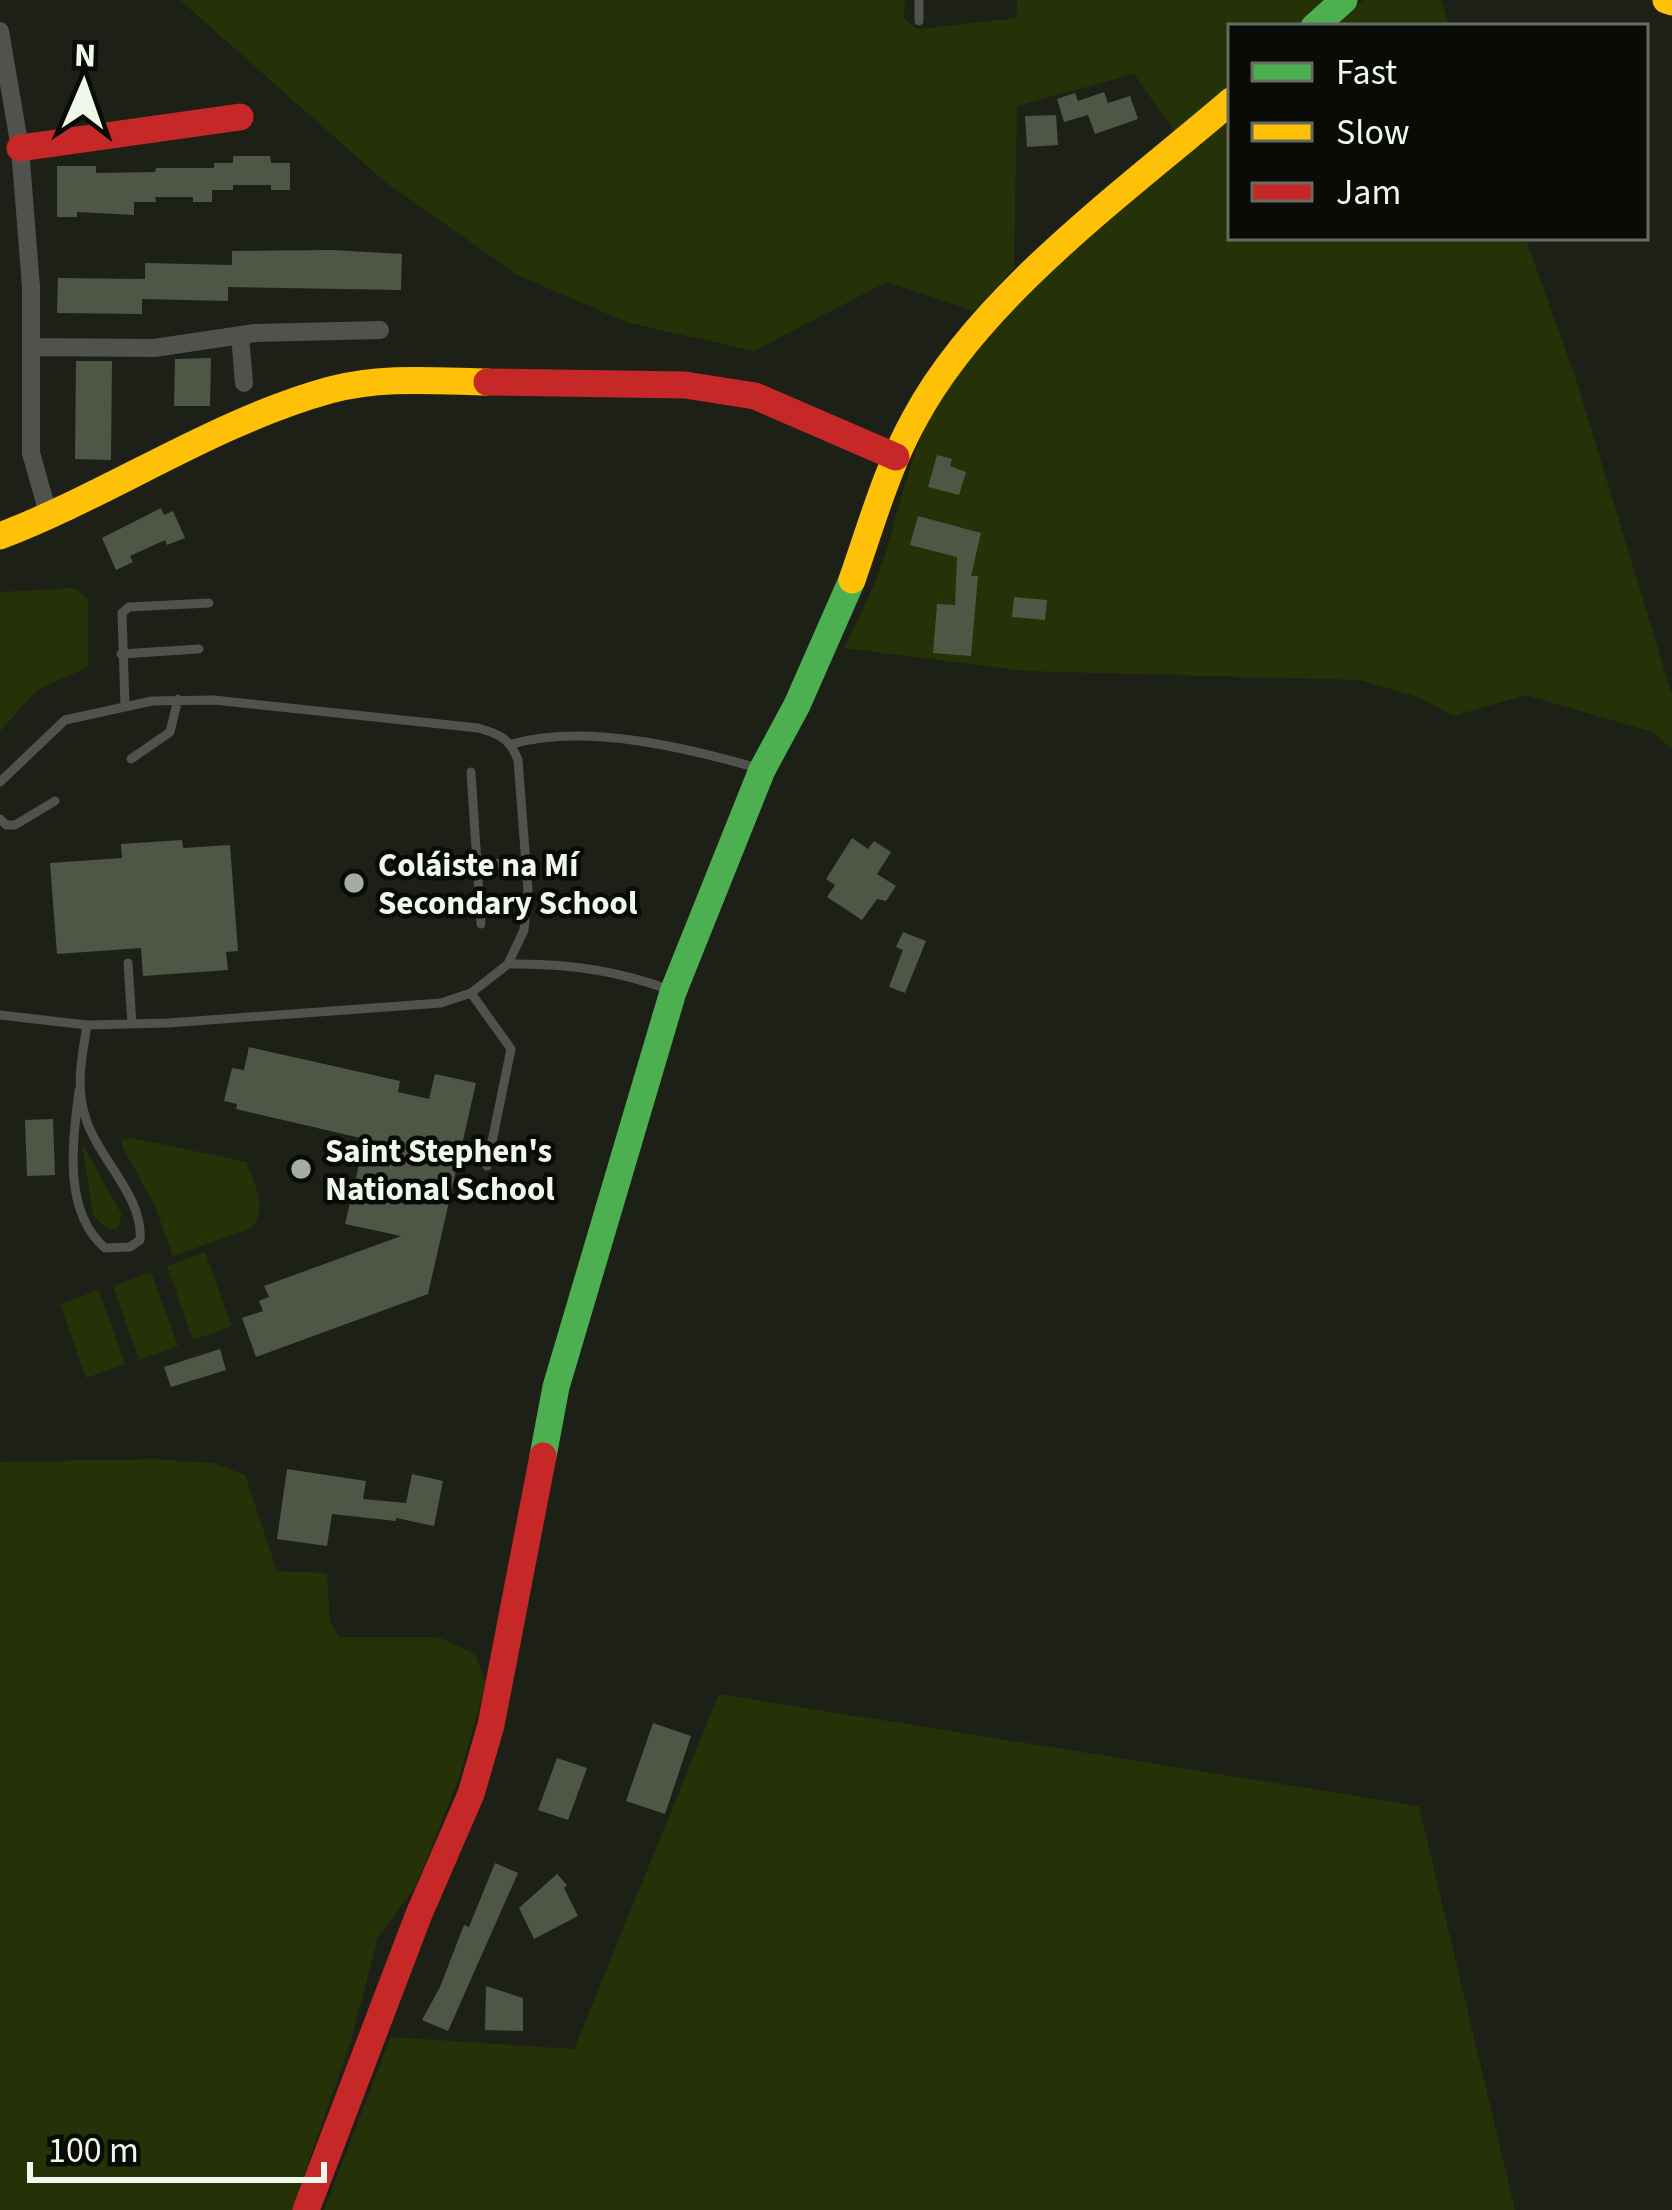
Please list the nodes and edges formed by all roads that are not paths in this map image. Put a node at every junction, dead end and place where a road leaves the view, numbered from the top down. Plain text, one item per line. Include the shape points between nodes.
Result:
1 (919, 0) edge
2 (1344, 0) edge
3 (919, 21) dead end
4 (1317, 24) edge
5 (0, 31) edge
6 (1228, 104) edge
7 (240, 117) dead end
8 (20, 148) junction
9 (380, 330) dead end
10 (240, 335) junction
11 (32, 347) junction
12 (244, 383) dead end
13 (896, 457) junction
14 (49, 517) junction
15 (0, 536) edge
16 (209, 603) dead end
17 (199, 649) dead end
18 (121, 654) junction
19 (178, 699) junction
20 (124, 706) junction
21 (512, 744) junction
22 (131, 759) dead end
23 (762, 770) junction
24 (471, 772) dead end
25 (0, 782) edge
26 (55, 801) dead end
27 (0, 819) edge
28 (526, 861) junction
29 (478, 865) junction
30 (482, 924) dead end
31 (128, 963) dead end
32 (508, 964) junction
33 (673, 992) junction
34 (472, 993) junction
35 (0, 1015) edge
36 (132, 1024) junction
37 (87, 1025) junction
38 (79, 1090) junction
39 (487, 1166) dead end
40 (306, 2210) edge

1 - 3 lane
2 - 4 street
5 - 8 street
6 - 13 street via 988,320 942,374
7 - 8 street
8 - 11 street
9 - 10 street
10 - 11 street via 154,348
10 - 12 street
11 - 14 street via 31,453
13 - 14 street via 754,396 686,385 398,380 333,389 239,422
13 - 23 street via 843,605
14 - 15 street
16 - 18 lane via 124,610
17 - 18 lane
18 - 20 lane
19 - 20 lane
19 - 21 lane via 478,728
19 - 22 lane via 170,732
20 - 25 lane via 58,725
21 - 23 lane via 564,736 627,742
21 - 28 lane
23 - 33 street
24 - 29 lane
26 - 27 lane via 15,825
28 - 29 lane
28 - 32 lane via 527,911
29 - 30 lane
31 - 36 lane
32 - 33 lane via 637,977
32 - 34 lane
33 - 40 street via 556,1387 471,1794
34 - 36 lane via 441,1003
34 - 39 lane via 512,1059
35 - 37 lane
36 - 37 lane
37 - 38 lane
38 - 38 lane via 92,1136 140,1222 140,1240 130,1247 105,1248 82,1217 74,1136

